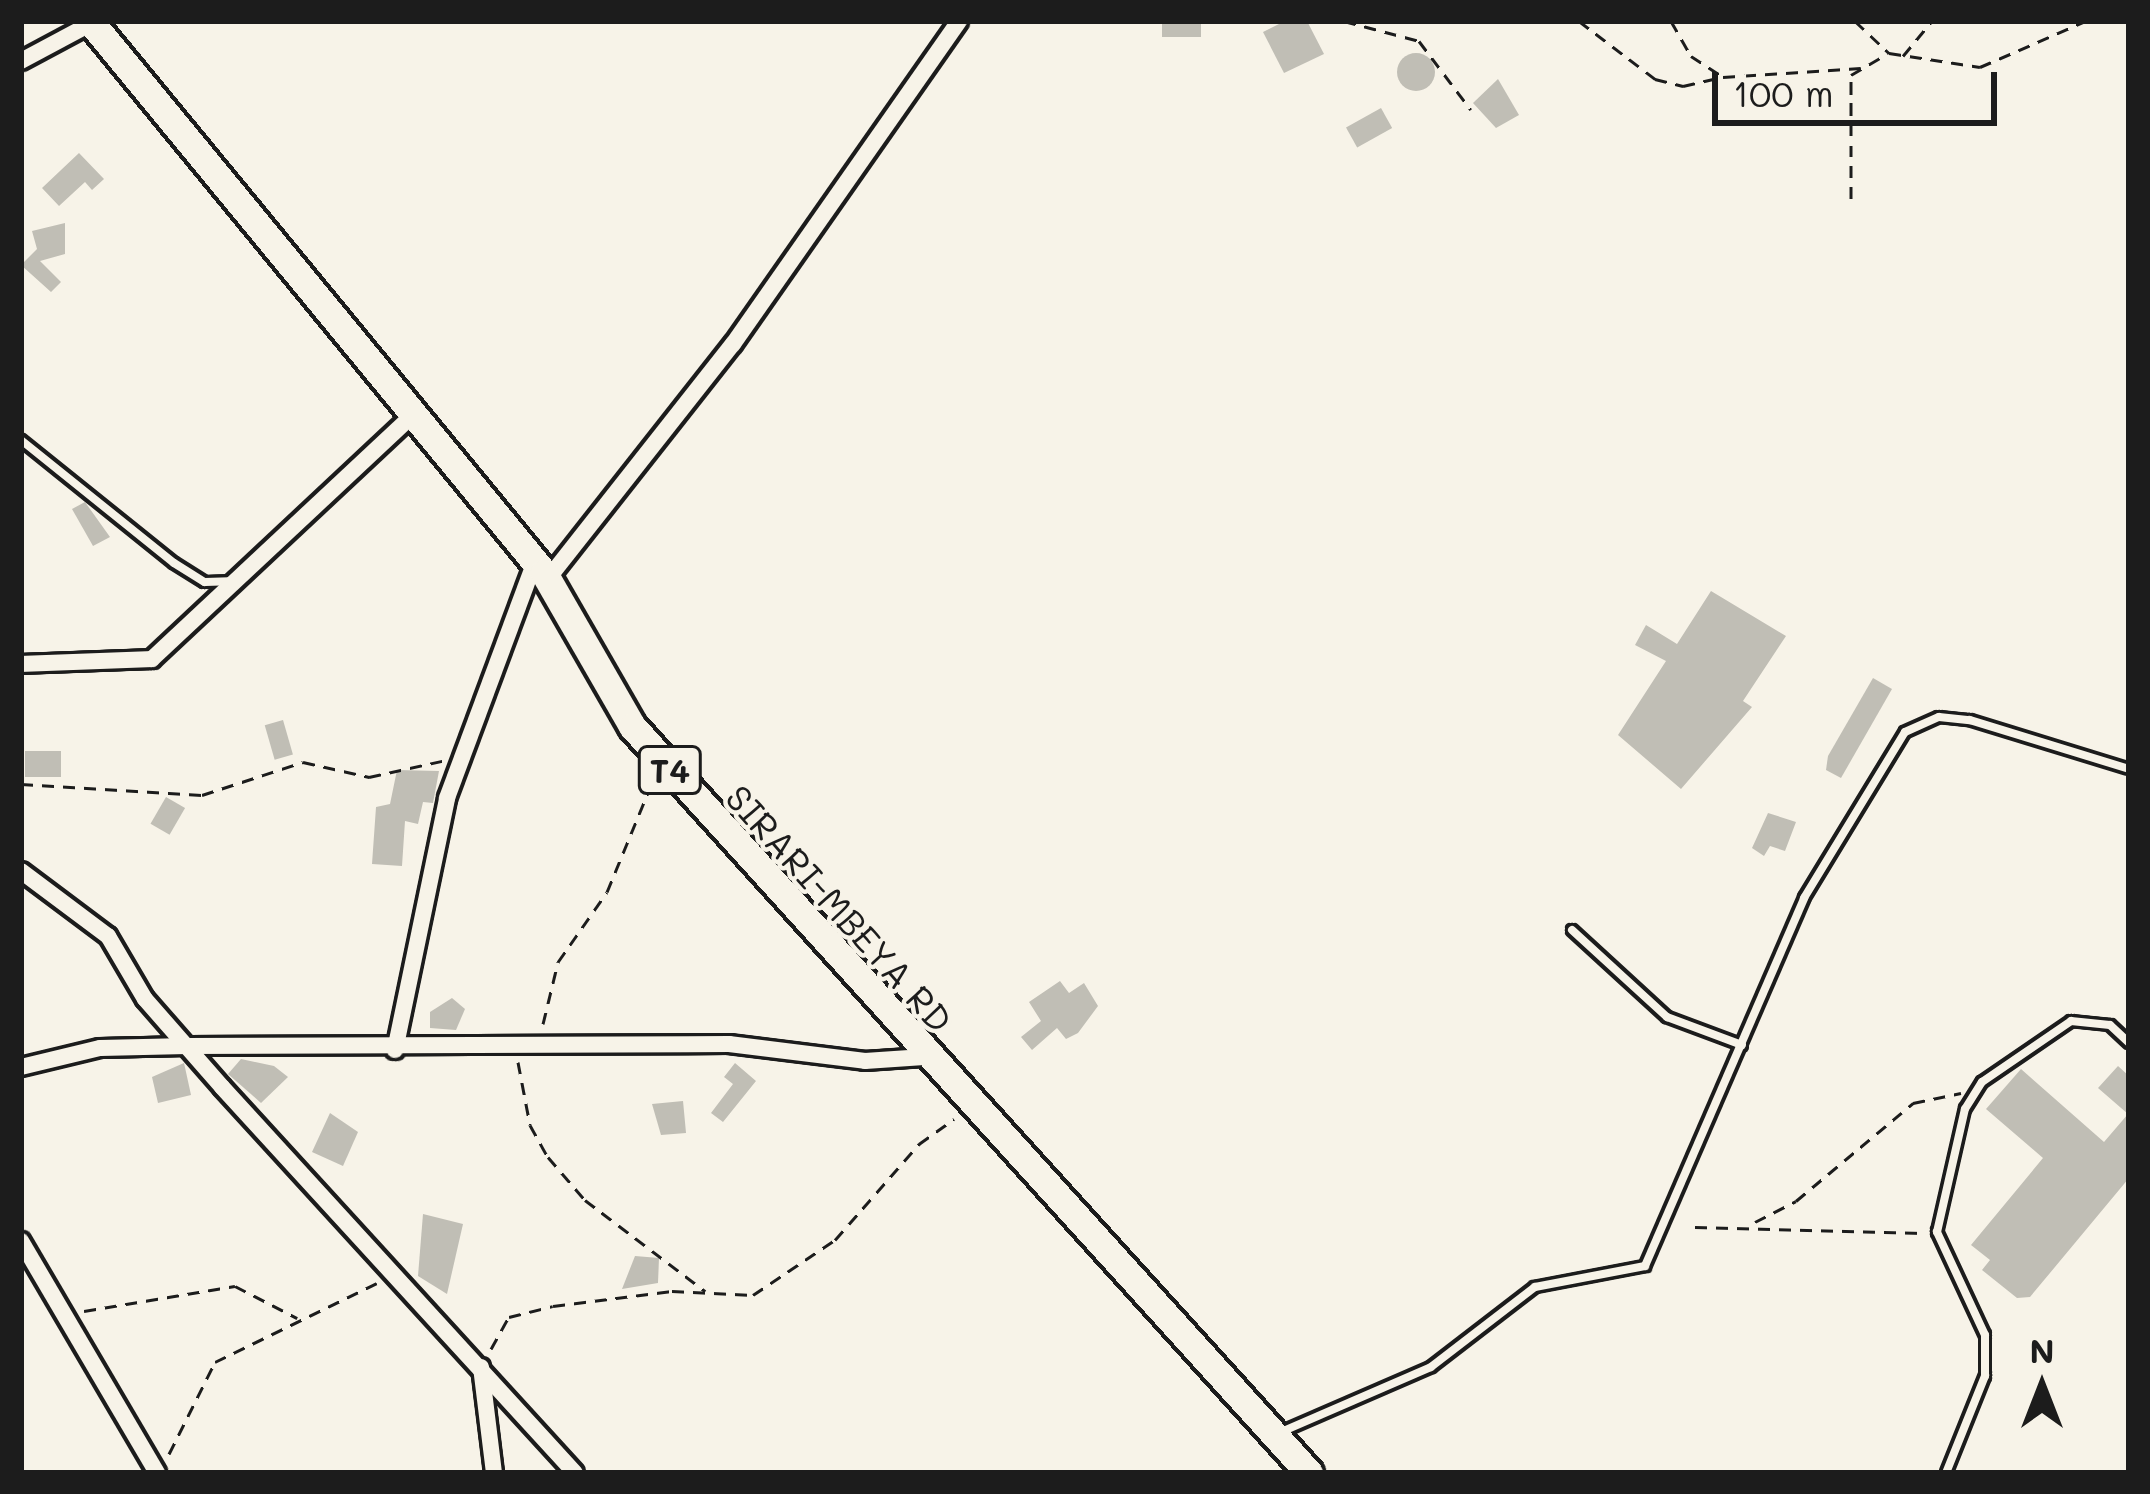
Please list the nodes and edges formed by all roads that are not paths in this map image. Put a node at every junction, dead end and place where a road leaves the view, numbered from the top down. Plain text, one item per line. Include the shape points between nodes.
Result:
1 (959, 21) edge
2 (91, 22) edge
3 (21, 61) edge
4 (413, 416) junction
5 (21, 440) edge
6 (541, 571) junction
7 (231, 581) junction
8 (21, 664) edge
9 (2129, 769) edge
10 (21, 871) edge
11 (1572, 930) dead end
12 (2129, 1043) edge
13 (1742, 1045) junction
14 (187, 1046) junction
15 (395, 1050) junction
16 (924, 1057) junction
17 (21, 1067) edge
18 (21, 1241) edge
19 (481, 1366) junction
20 (1275, 1435) junction
21 (162, 1467) edge
22 (494, 1473) edge
23 (575, 1473) edge
24 (1309, 1473) edge
25 (1946, 1473) edge

1 - 6 street via 733,344
2 - 3 street
2 - 4 highway, SIRARI-MBEYA RD / T4
4 - 6 highway, SIRARI-MBEYA RD / T4
4 - 7 street
5 - 7 lane via 196,578
6 - 15 street via 464,747 425,877
6 - 16 highway, SIRARI-MBEYA RD / T4 via 602,687
7 - 8 street via 146,663
9 - 13 lane via 1970,720 1939,717 1904,732 1804,898
10 - 14 street via 46,897 90,917
11 - 13 lane via 1667,1017
12 - 25 lane via 2110,1024 2071,1022 1974,1092 1936,1232 1986,1344 1984,1386
13 - 20 lane via 1645,1266 1535,1287 1431,1367
14 - 15 street
14 - 17 street via 100,1048
14 - 19 street
15 - 16 street via 729,1044 865,1061
16 - 20 highway, SIRARI-MBEYA RD / T4
18 - 21 street via 59,1316
19 - 22 street
19 - 23 street
20 - 24 highway, SIRARI-MBEYA RD / T4

